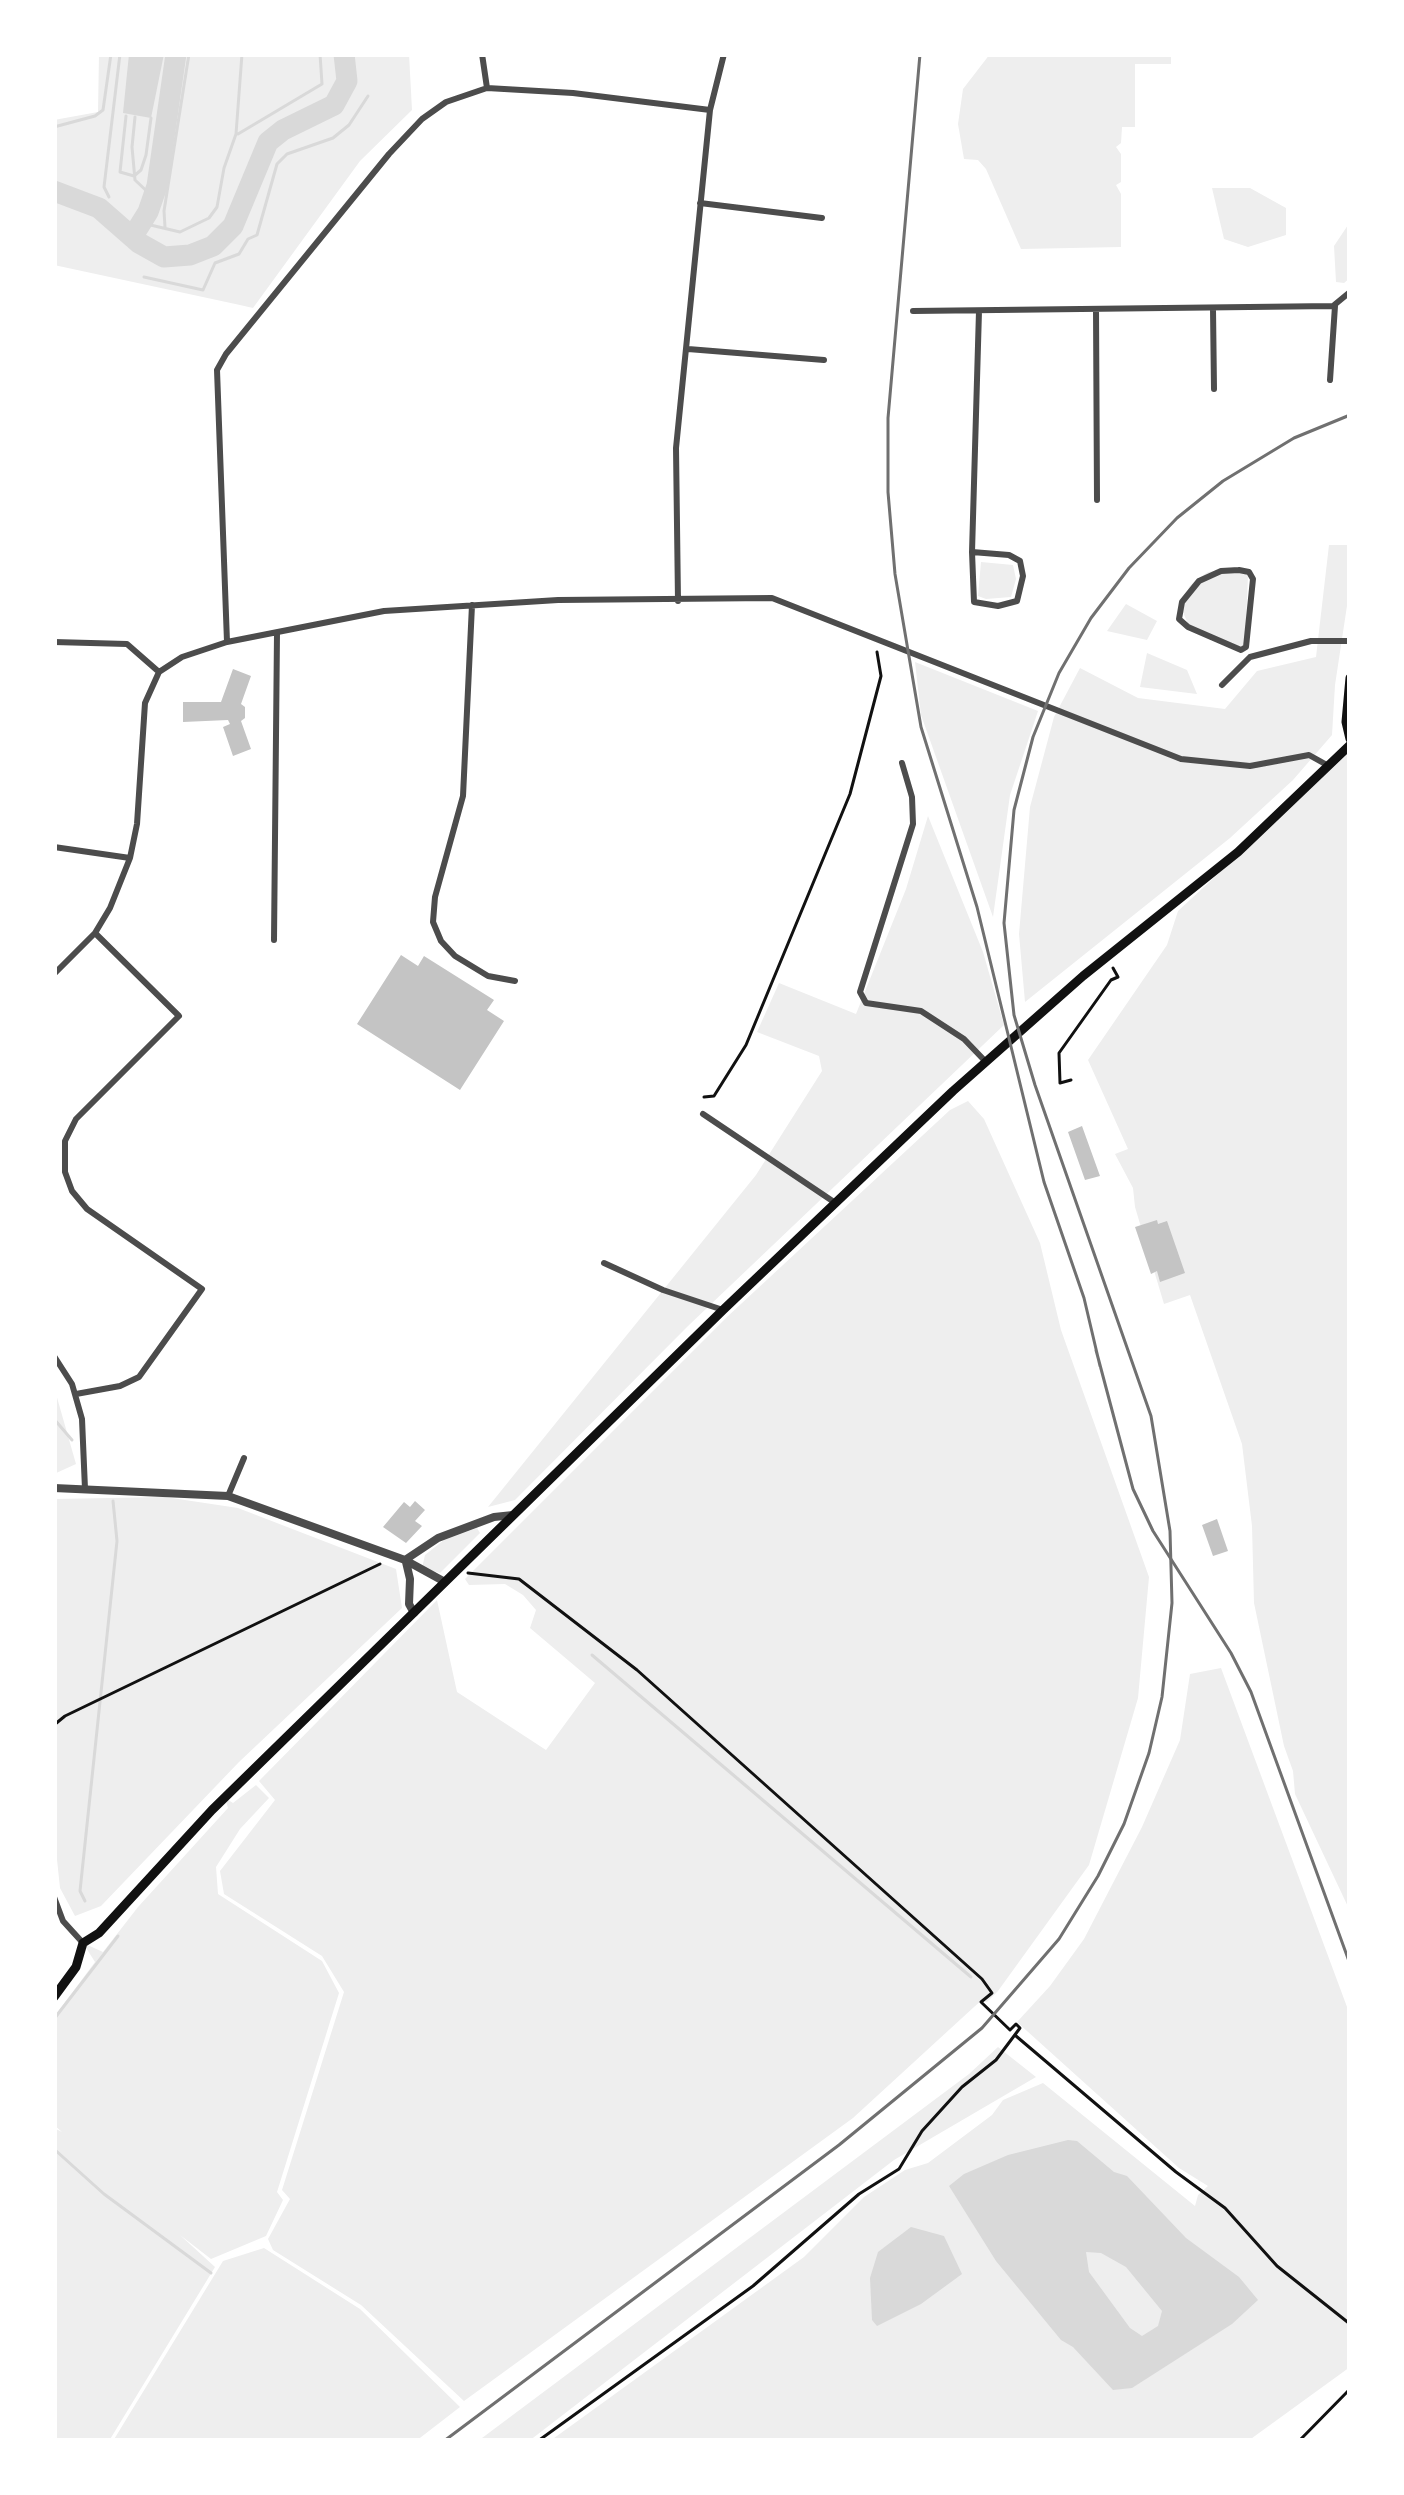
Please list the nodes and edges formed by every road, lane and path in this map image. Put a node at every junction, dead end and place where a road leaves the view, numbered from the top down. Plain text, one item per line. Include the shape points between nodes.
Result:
1 (482, 54) edge
2 (724, 54) edge
3 (487, 88) junction
4 (710, 110) junction
5 (700, 203) junction
6 (822, 218) dead end
7 (1350, 292) edge
8 (1336, 306) junction
9 (1096, 309) junction
10 (1213, 309) junction
11 (913, 311) dead end
12 (979, 311) junction
13 (688, 349) junction
14 (824, 360) dead end
15 (1330, 380) dead end
16 (1214, 389) dead end
17 (1097, 500) dead end
18 (972, 553) junction
19 (677, 601) junction
20 (472, 605) junction
21 (277, 633) junction
22 (1350, 640) edge
23 (54, 642) edge
24 (227, 642) junction
25 (1244, 648) junction
26 (877, 652) dead end
27 (1250, 657) junction
28 (159, 672) junction
29 (1350, 678) edge
30 (1222, 685) dead end
31 (1350, 742) edge
32 (902, 763) dead end
33 (1327, 765) junction
34 (54, 847) edge
35 (130, 858) junction
36 (95, 933) junction
37 (274, 940) dead end
38 (1110, 967) dead end
39 (54, 974) edge
40 (514, 981) dead end
41 (990, 1058) junction
42 (1071, 1079) dead end
43 (704, 1097) dead end
44 (703, 1114) dead end
45 (837, 1204) junction
46 (604, 1263) dead end
47 (723, 1310) junction
48 (54, 1356) edge
49 (76, 1394) junction
50 (244, 1458) dead end
51 (54, 1488) edge
52 (85, 1489) junction
53 (228, 1496) junction
54 (515, 1515) junction
55 (388, 1556) junction
56 (405, 1560) junction
57 (458, 1570) junction
58 (445, 1582) junction
59 (414, 1613) junction
60 (54, 1725) edge
61 (54, 1897) edge
62 (83, 1943) junction
63 (54, 1997) edge
64 (1014, 2035) junction
65 (1350, 2324) edge
66 (1350, 2389) edge
67 (538, 2441) edge
68 (1299, 2441) edge

1 - 3 street
2 - 4 street
3 - 4 street
3 - 24 street via 422,119 220,363
4 - 5 street
5 - 6 street
5 - 13 street
7 - 8 street
8 - 10 street
8 - 15 street
9 - 10 street
9 - 12 street
9 - 17 street
10 - 16 street
11 - 12 street
12 - 18 street
13 - 14 street
13 - 19 street via 673,493
18 - 18 street via 1020,561 1017,601 974,602
19 - 20 street
19 - 33 street via 779,602 1200,763 1250,766 1300,755
20 - 21 street via 384,611
20 - 40 street via 463,796 433,922 455,956
21 - 24 street
21 - 37 street
22 - 27 street
23 - 28 street via 127,644
24 - 28 street
25 - 25 street via 1179,619 1190,590 1209,575 1250,572
25 - 27 street
26 - 43 path via 881,676 850,794 746,1045 714,1096
27 - 30 street
28 - 35 street via 145,703
29 - 31 main road
31 - 33 main road
32 - 41 street via 914,824 860,992 866,1003 921,1011
33 - 41 main road via 1238,851
34 - 35 street
35 - 36 street
36 - 39 street
36 - 49 street via 179,1016 76,1119 64,1150 68,1182 87,1209 202,1288 139,1377
38 - 42 path via 1118,977 1059,1053 1060,1083
41 - 45 main road
44 - 45 street
45 - 47 main road
46 - 47 street
47 - 54 main road
48 - 49 street
49 - 52 street
50 - 53 street
51 - 52 street
52 - 53 street
53 - 55 street
54 - 56 street via 438,1538
54 - 57 main road
55 - 56 street
55 - 60 path
56 - 58 street
56 - 59 street
57 - 58 main road
57 - 64 path via 520,1579 637,1670 982,1979 992,1993 981,2002 1010,2030 1016,2024
58 - 59 main road
59 - 62 main road
61 - 62 street
62 - 63 main road
64 - 65 path via 1225,2208 1277,2266
64 - 67 path via 922,2131 899,2169
66 - 68 path

